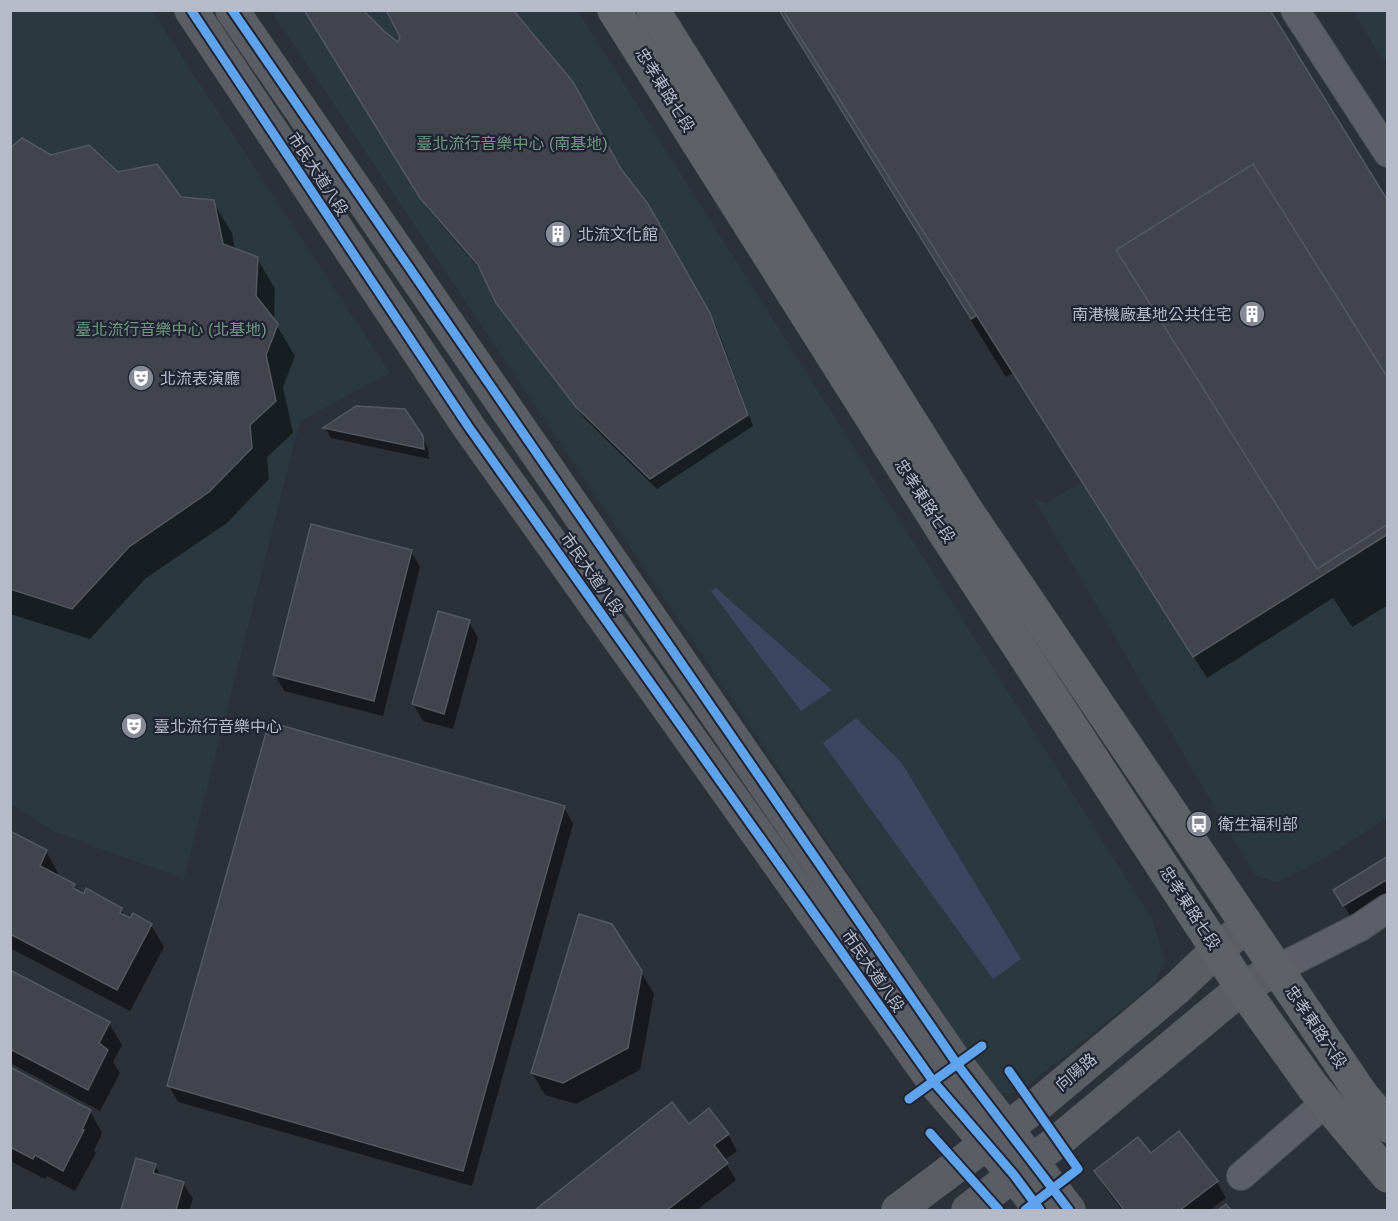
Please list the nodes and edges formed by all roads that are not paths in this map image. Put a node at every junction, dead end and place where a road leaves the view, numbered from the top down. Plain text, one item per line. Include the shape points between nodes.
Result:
1 (191, 10) edge
2 (232, 10) edge
3 (614, 10) edge
4 (653, 10) edge
5 (1296, 10) edge
6 (1388, 153) edge
7 (1388, 908) edge
8 (1247, 926) junction
9 (1218, 949) junction
10 (1277, 969) junction
11 (1242, 987) junction
12 (1326, 1102) junction
13 (1388, 1126) edge
14 (997, 1135) junction
15 (1023, 1168) junction
16 (1241, 1176) dead end
17 (1388, 1176) edge
18 (898, 1210) edge
19 (968, 1210) edge
20 (1041, 1210) edge
21 (1069, 1210) edge

1 - 14 street, 市民大道八段 via 482,445 933,1081
2 - 14 street, 市民大道八段 via 957,1064
3 - 9 main road, 忠孝東路七段 via 940,526
4 - 8 main road, 忠孝東路七段 via 965,508
5 - 6 street
7 - 10 street via 1360,927
8 - 9 street, 向陽路
8 - 10 main road, 忠孝東路六段
9 - 11 main road, 忠孝東路七段
9 - 14 street, 向陽路 via 1158,1004
10 - 11 street
10 - 13 main road, 忠孝東路六段 via 1362,1095
11 - 12 main road
11 - 15 street
12 - 16 street
12 - 17 main road
14 - 15 street
14 - 18 street, 向陽路
15 - 19 street
15 - 20 street
15 - 21 street

